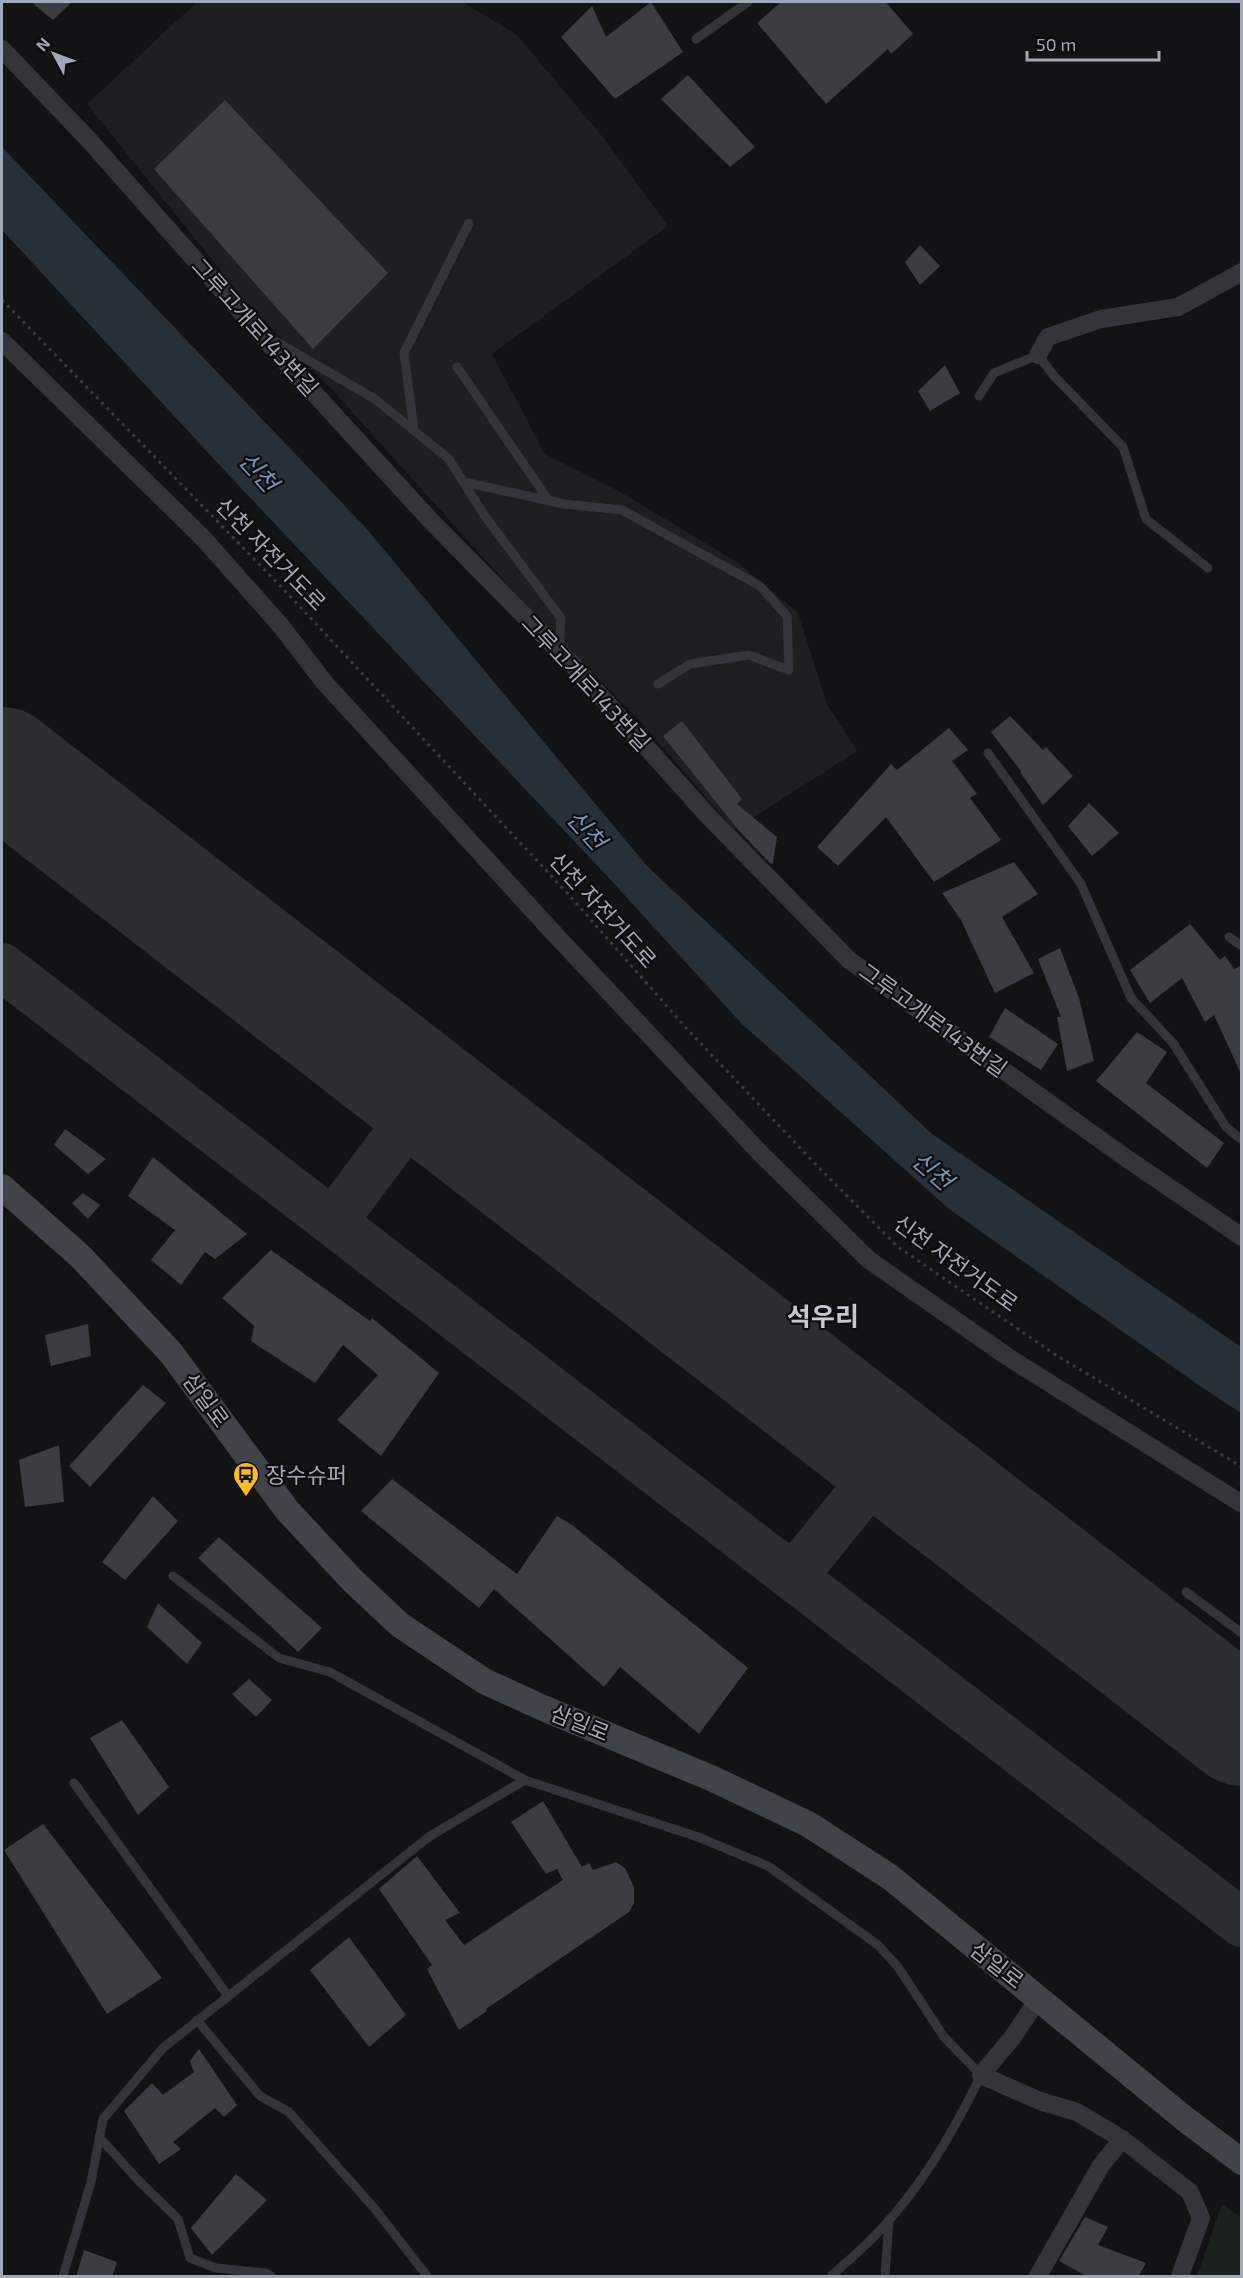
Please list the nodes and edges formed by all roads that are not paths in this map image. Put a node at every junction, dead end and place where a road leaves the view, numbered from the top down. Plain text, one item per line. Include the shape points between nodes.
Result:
1 (748, 2) edge
2 (696, 39) dead end
3 (2, 49) edge
4 (469, 223) dead end
5 (1242, 272) edge
6 (260, 333) junction
7 (2, 341) edge
8 (1038, 355) junction
9 (457, 367) dead end
10 (979, 396) dead end
11 (414, 430) junction
12 (464, 482) junction
13 (549, 501) junction
14 (1208, 568) dead end
15 (558, 651) junction
16 (658, 684) dead end
17 (988, 753) dead end
18 (1229, 937) dead end
19 (1242, 946) edge
20 (1242, 1140) edge
21 (2, 1187) edge
22 (1241, 1237) edge
23 (1242, 1504) edge
24 (173, 1576) dead end
25 (1186, 1592) dead end
26 (1242, 1633) edge
27 (525, 1780) junction
28 (74, 1783) dead end
29 (228, 1996) junction
30 (1039, 1998) junction
31 (197, 2020) junction
32 (981, 2075) junction
33 (99, 2137) junction
34 (1122, 2139) junction
35 (1242, 2162) edge
36 (889, 2220) junction
37 (63, 2277) edge
38 (271, 2277) edge
39 (427, 2277) edge
40 (831, 2277) edge
41 (885, 2277) edge
42 (1038, 2277) edge
43 (1180, 2277) edge

1 - 2 lane
3 - 6 street, 그루고개로143번길
4 - 11 lane via 404,353
5 - 8 street via 1178,307 1101,319 1048,337
6 - 11 lane via 375,399
6 - 15 street, 그루고개로143번길 via 431,521
7 - 23 street via 203,538 281,626 324,682 542,920 762,1155 869,1260 1008,1357
8 - 10 lane via 994,373
8 - 14 lane via 1123,447 1146,519
9 - 13 lane
11 - 12 lane via 450,459
12 - 13 lane
12 - 15 lane via 561,618
13 - 16 lane via 622,510 760,586 787,616 789,670 748,655 690,664
15 - 22 street, 그루고개로143번길 via 709,817 849,960
17 - 20 lane via 1080,884 1131,998 1173,1043 1226,1127
18 - 19 lane
21 - 30 main road, 삼일로 via 81,1257 171,1353 286,1510 400,1625 484,1681 808,1824 890,1877
24 - 27 lane via 279,1658 330,1672
25 - 26 lane
27 - 29 lane via 430,1836
27 - 32 lane via 698,1837 768,1866 878,1945 898,1967 944,2037
28 - 29 lane
29 - 31 lane
30 - 32 street
30 - 35 main road, 삼일로
31 - 33 lane via 163,2048 103,2119
31 - 39 lane via 260,2096 289,2112 375,2209
32 - 34 street via 1040,2101 1077,2112
32 - 36 lane via 957,2124
33 - 37 lane via 92,2182
33 - 38 lane via 178,2219 190,2258 216,2268 266,2272
34 - 42 street via 1100,2167
34 - 43 street via 1190,2192 1201,2218
36 - 40 lane
36 - 41 lane

